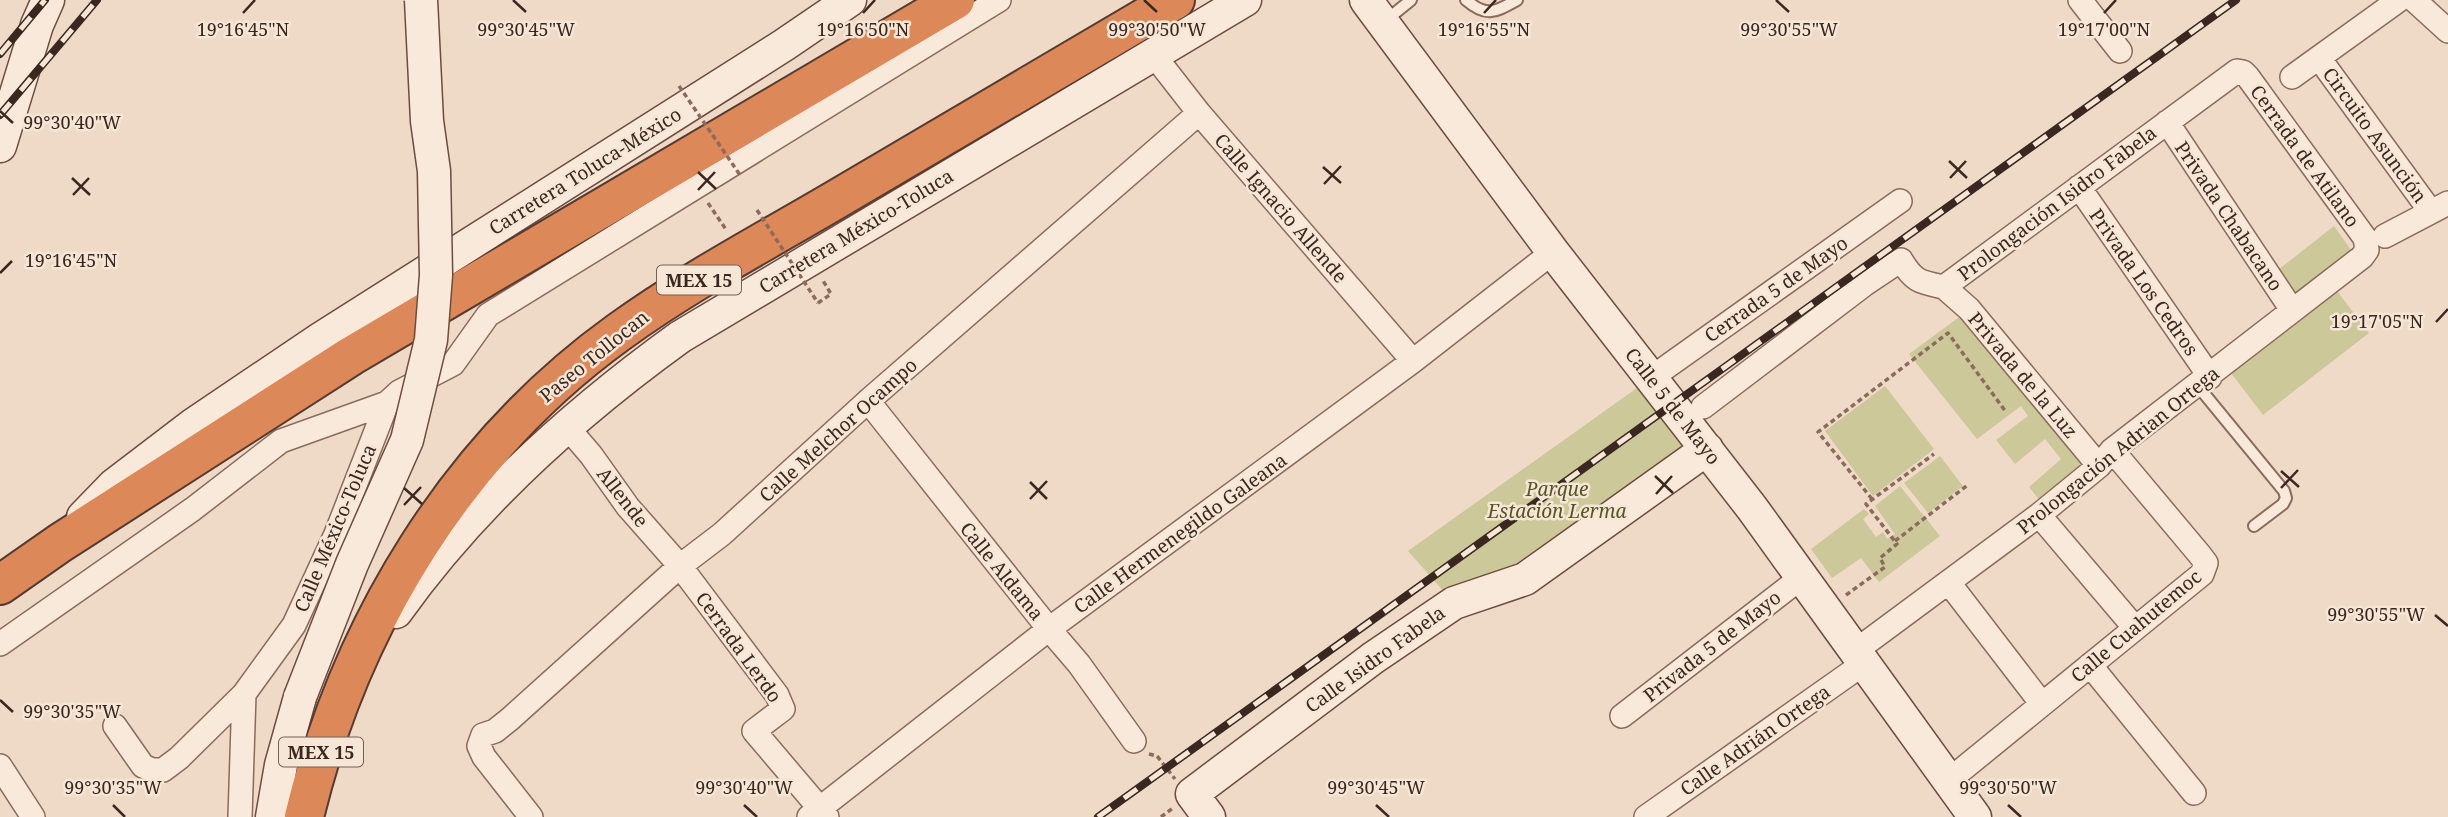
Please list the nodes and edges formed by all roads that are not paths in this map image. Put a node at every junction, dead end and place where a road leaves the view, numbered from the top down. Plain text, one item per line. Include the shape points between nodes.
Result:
1 (48, 0) edge
2 (421, 0) edge
3 (850, 0) edge
4 (955, 0) edge
5 (999, 0) edge
6 (1175, 0) edge
7 (1245, 0) edge
8 (1411, 0) edge
9 (1466, 0) edge
10 (1517, 0) edge
11 (2080, 0) edge
12 (2399, 0) edge
13 (2414, 0) edge
14 (1374, 11) edge
15 (2448, 31) edge
16 (2120, 51) dead end
17 (1153, 54) junction
18 (2319, 58) junction
19 (2245, 74) joint
20 (2292, 77) dead end
21 (1199, 113) junction
22 (2167, 122) junction
23 (0, 146) edge
24 (2079, 187) junction
25 (1900, 201) dead end
26 (2440, 207) edge
27 (2375, 237) junction
28 (1553, 252) junction
29 (1944, 287) junction
30 (2292, 310) junction
31 (1413, 361) junction
32 (1651, 378) junction
33 (2203, 381) junction
34 (868, 401) junction
35 (387, 403) junction
36 (1703, 407) dead end
37 (567, 427) junction
38 (1707, 449) junction
39 (2106, 458) junction
40 (2039, 515) junction
41 (2254, 526) dead end
42 (60, 543) junction
43 (680, 566) junction
44 (1802, 577) junction
45 (1949, 583) junction
46 (0, 585) edge
47 (2135, 628) junction
48 (1049, 629) junction
49 (0, 645) edge
50 (1858, 658) junction
51 (2090, 665) junction
52 (344, 689) junction
53 (244, 694) junction
54 (2042, 704) junction
55 (1622, 716) dead end
56 (116, 726) dead end
57 (1134, 741) road end
58 (0, 766) edge
59 (1948, 781) junction
60 (2194, 793) dead end
61 (1201, 799) edge
62 (819, 814) edge
63 (33, 817) edge
64 (240, 817) edge
65 (272, 817) edge
66 (304, 817) edge
67 (531, 817) edge
68 (1646, 817) edge
69 (1975, 817) edge

1 - 23 main road
2 - 65 main road, bridge via 434,171 436,275 431,340 407,440 300,696
3 - 42 main road, Carretera Toluca-México via 194,424 114,485
4 - 42 highway via 351,356
5 - 35 street via 488,315 453,364
6 - 52 highway, Paseo Tollocan / MEX 15 via 658,305 577,365 504,435 440,512 387,598
7 - 17 main road, Carretera México-Toluca
8 - 14 lane
9 - 10 lane via 1483,12 1497,11
11 - 16 street
12 - 18 street, Circuito Asunción
13 - 15 street
14 - 28 main road, Calle 5 de Mayo
17 - 21 street, Calle Ignacio Allende
17 - 37 main road, Carretera México-Toluca via 680,337
18 - 20 street, Circuito Asunción
18 - 26 street, Circuito Asunción
19 - 22 street, Prolongación Isidro Fabela via 2232,73
19 - 27 street, Cerrada de Atilano
21 - 31 street, Calle Ignacio Allende
21 - 34 street, Calle Melchor Ocampo
22 - 24 street, Prolongación Isidro Fabela
22 - 30 street, Privada Chabacano
24 - 29 street, Prolongación Isidro Fabela
24 - 33 street, Privada Los Cedros
25 - 32 street, Cerrada 5 de Mayo
26 - 27 street
27 - 30 street, Prolongación Adrian Ortega via 2362,257
28 - 31 street, Calle Hermenegildo Galeana
28 - 32 main road, Calle 5 de Mayo
29 - 36 street, Prolongación Isidro Fabela via 1918,282 1901,260
29 - 39 street, Privada de la Luz
30 - 33 street, Prolongación Adrian Ortega
31 - 48 street, Calle Hermenegildo Galeana
32 - 38 main road, Calle 5 de Mayo
33 - 39 street, Prolongación Adrian Ortega
33 - 41 lane via 2284,491 2283,504
34 - 43 street, Calle Melchor Ocampo via 722,534
34 - 48 street, Calle Aldama
35 - 49 street via 281,441
35 - 53 street, Calle México-Toluca via 336,534 294,625
37 - 43 street, Allende
37 - 52 main road, Carretera México-Toluca via 533,455 464,528 400,606
38 - 44 main road, Calle 5 de Mayo
38 - 61 main road, Calle Isidro Fabela via 1525,579 1454,603 1373,658
39 - 40 street, Prolongación Adrian Ortega
39 - 47 street, Calle Cuahutemoc via 2206,563 2202,574
40 - 45 street, Prolongación Adrian Ortega
40 - 47 street
42 - 46 highway
43 - 62 street, Cerrada Lerdo via 777,695 783,709 754,731
43 - 67 street, Calle Melchor Ocampo via 510,719 483,735 479,746 490,766
44 - 50 main road, Calle 5 de Mayo
44 - 55 street, Privada 5 de Mayo
45 - 50 street, Prolongación Adrian Ortega
45 - 54 street
47 - 51 street, Calle Cuahutemoc
48 - 57 street, Calle Aldama
48 - 62 street, Calle Hermenegildo Galeana
50 - 59 main road, Calle 5 de Mayo
50 - 68 street, Calle Adrián Ortega
51 - 54 street, Calle Cuahutemoc
51 - 60 street
52 - 66 highway, Paseo Tollocan / MEX 15
53 - 56 street, Calle México-Toluca via 163,769 143,766
53 - 64 street
54 - 59 street, Calle Cuahutemoc
58 - 63 street
59 - 69 main road, Calle 5 de Mayo

